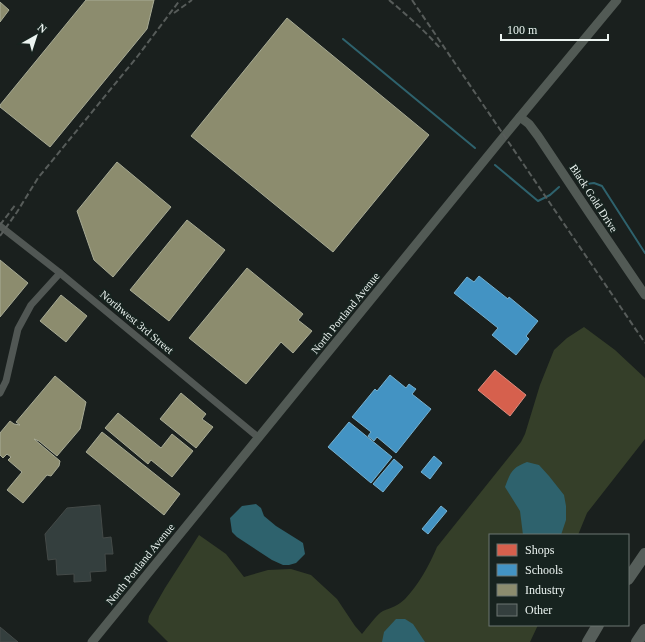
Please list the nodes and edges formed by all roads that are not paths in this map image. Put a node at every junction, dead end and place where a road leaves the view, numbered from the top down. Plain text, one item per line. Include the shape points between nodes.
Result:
1 (616, 0) edge
2 (520, 117) junction
3 (0, 226) edge
4 (60, 273) junction
5 (645, 295) edge
6 (0, 393) edge
7 (259, 438) junction
8 (645, 554) edge
9 (629, 578) edge
10 (597, 626) edge
11 (645, 630) edge
12 (92, 642) edge
13 (588, 642) edge
14 (638, 642) edge

1 - 2 main road, North Portland Avenue
2 - 5 main road, Black Gold Drive via 538,136
2 - 7 main road, North Portland Avenue
3 - 4 street, Northwest 3rd Street
4 - 6 street via 32,305 18,329 6,381
4 - 7 street, Northwest 3rd Street
7 - 12 main road, North Portland Avenue
8 - 9 highway
10 - 13 highway
11 - 14 highway

